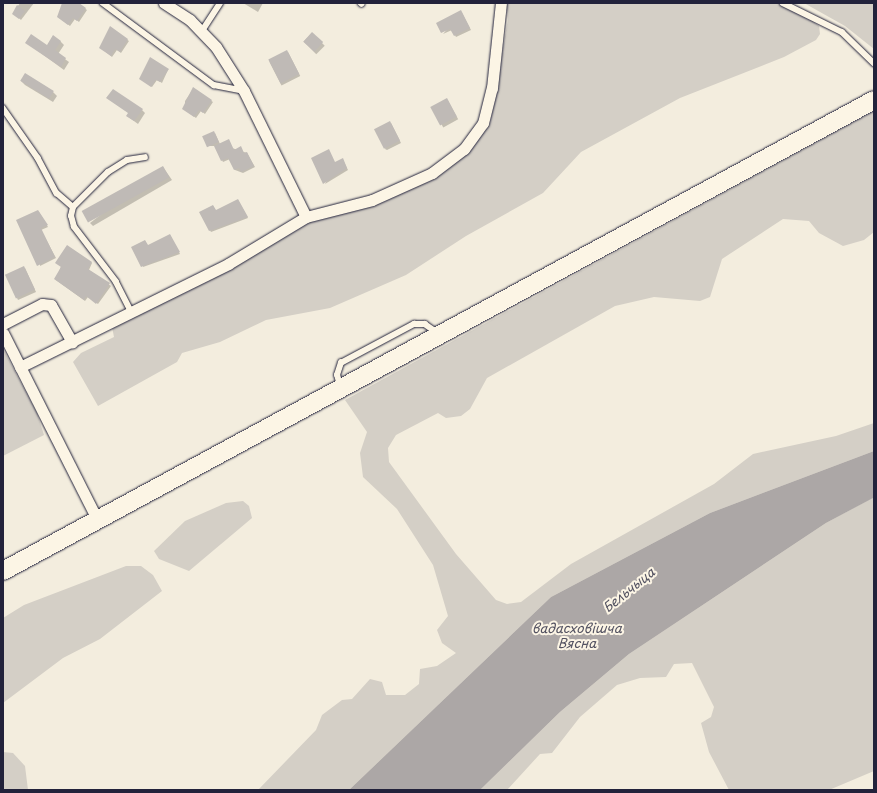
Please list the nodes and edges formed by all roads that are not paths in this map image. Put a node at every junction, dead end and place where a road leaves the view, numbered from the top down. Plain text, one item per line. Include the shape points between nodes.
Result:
1 (103, 3) edge
2 (164, 3) edge
3 (220, 3) edge
4 (501, 3) edge
5 (783, 3) edge
6 (202, 30) junction
7 (874, 63) edge
8 (244, 91) junction
9 (874, 100) edge
10 (3, 108) edge
11 (145, 157) dead end
12 (73, 207) junction
13 (306, 217) junction
14 (131, 312) junction
15 (3, 324) edge
16 (3, 333) edge
17 (72, 342) junction
18 (20, 367) junction
19 (98, 521) junction
20 (3, 571) edge

1 - 8 lane via 214,85
2 - 6 street
3 - 6 lane
4 - 13 street via 492,88 483,123 464,149 432,173 372,200
5 - 7 lane via 842,32
6 - 8 street
8 - 13 street
9 - 19 main road via 340,386
10 - 12 lane via 38,158 57,193
11 - 12 lane via 127,160 108,172
12 - 14 lane via 74,227 116,282
13 - 14 street via 228,264
14 - 17 street
15 - 17 street via 42,304 51,305
16 - 18 street
17 - 18 street
18 - 19 street
19 - 20 main road

